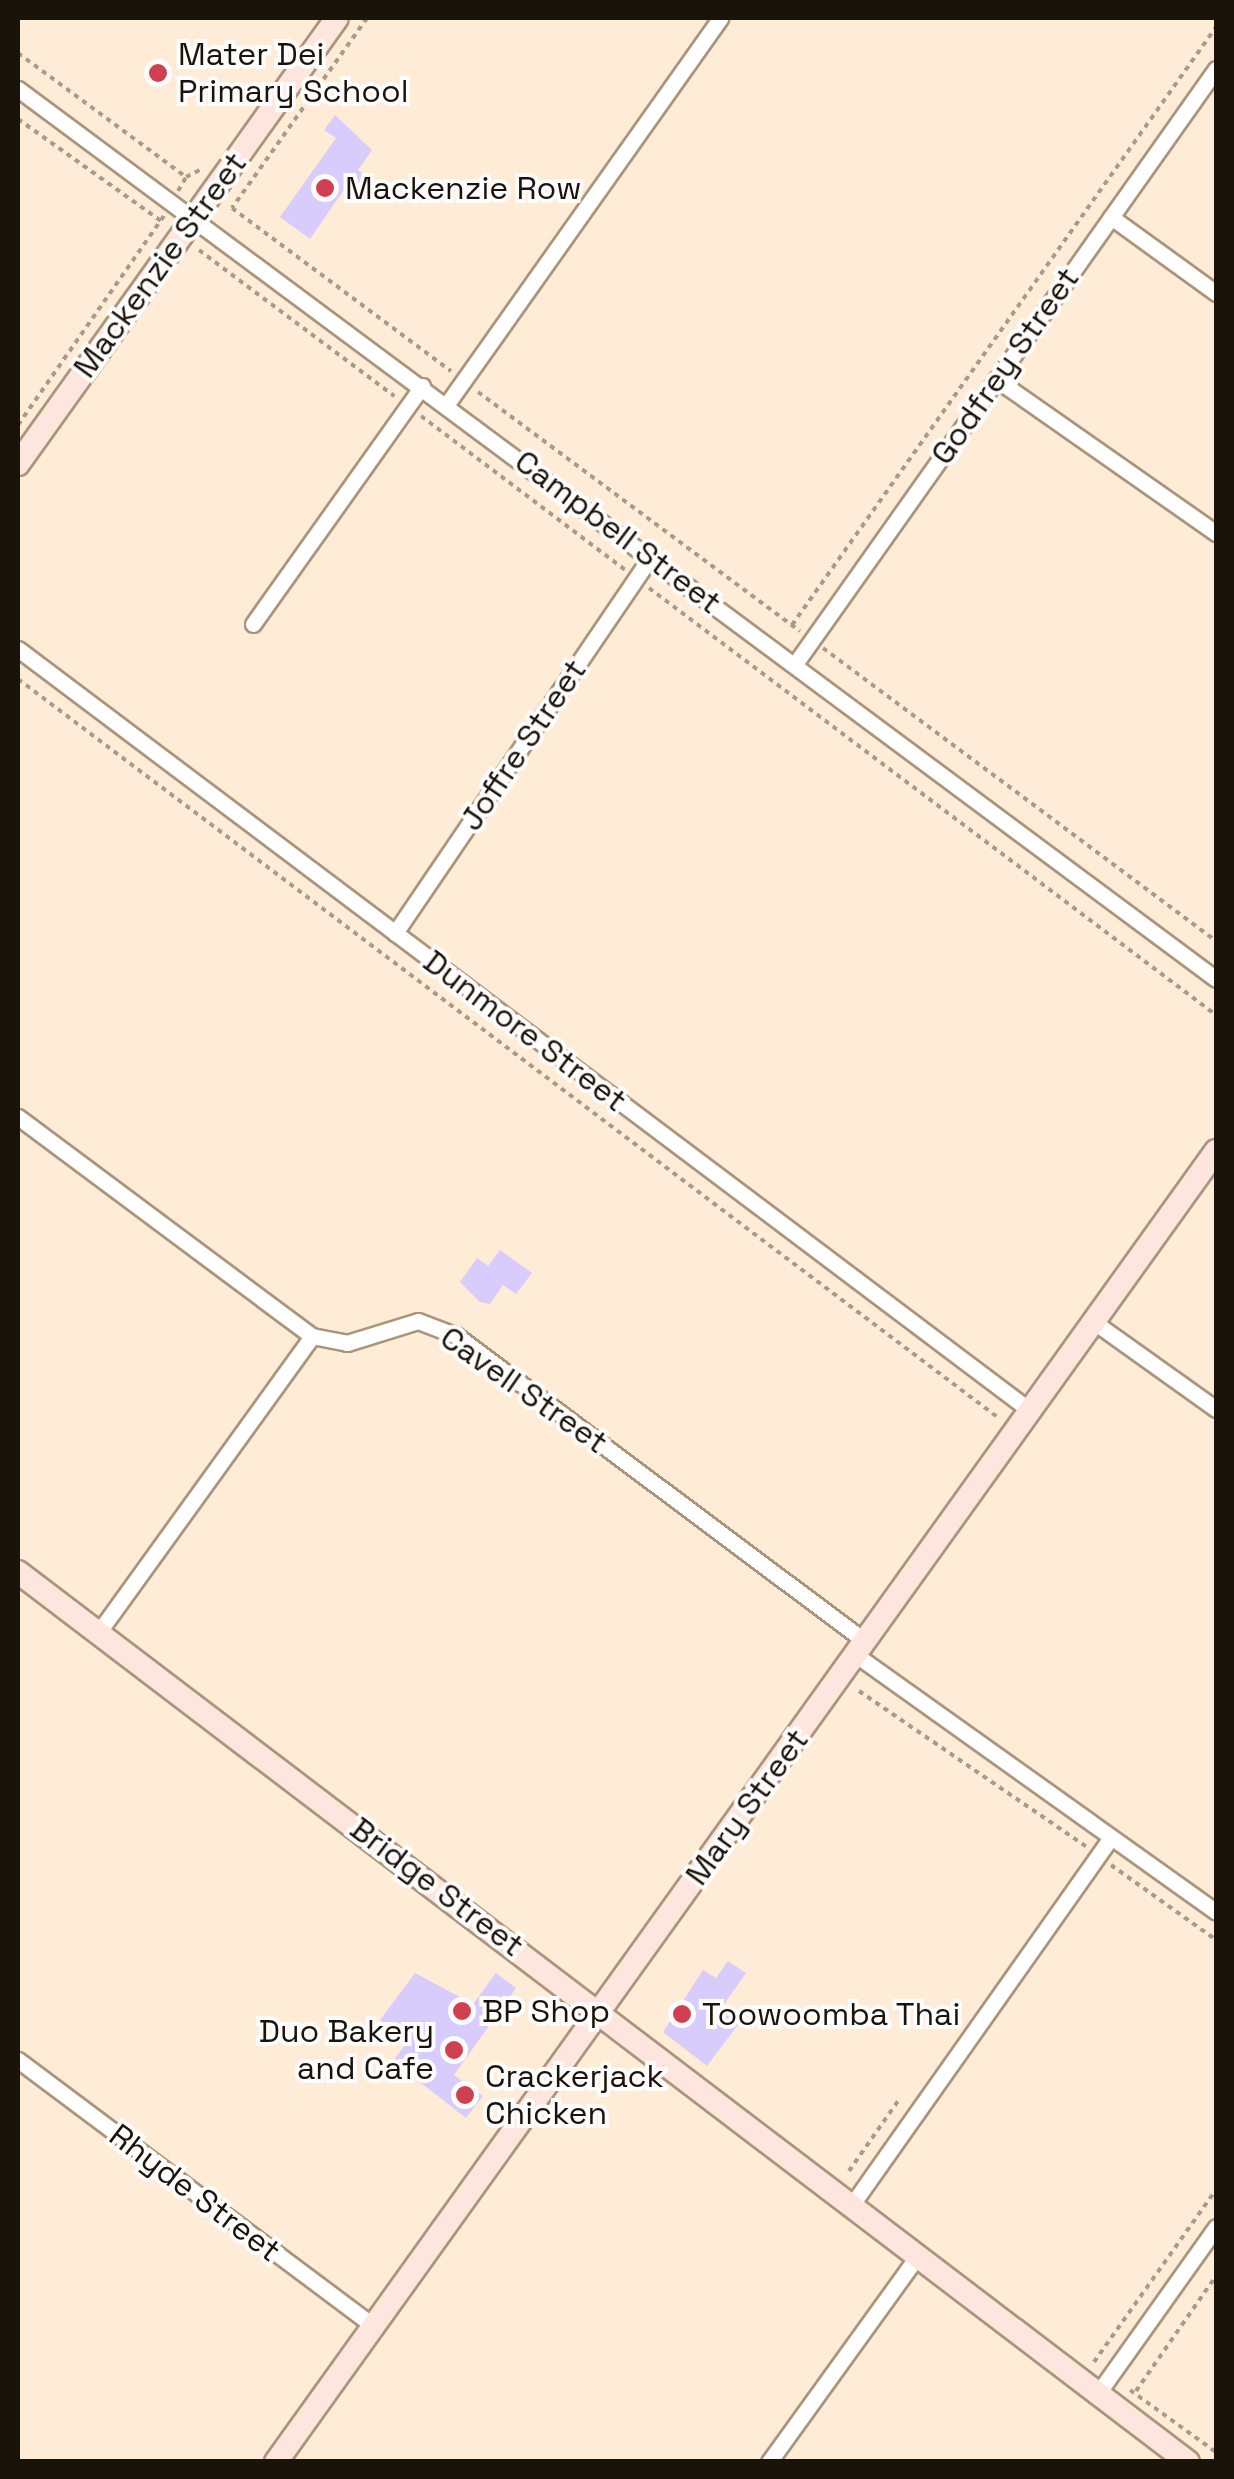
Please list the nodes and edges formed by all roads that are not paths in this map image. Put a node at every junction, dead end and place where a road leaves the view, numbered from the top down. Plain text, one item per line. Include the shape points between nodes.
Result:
1 (337, 18) edge
2 (720, 18) edge
3 (1216, 69) edge
4 (18, 88) edge
5 (196, 214) junction
6 (1111, 217) junction
7 (1216, 293) edge
8 (996, 379) junction
9 (422, 386) junction
10 (447, 404) junction
11 (18, 464) edge
12 (1216, 532) edge
13 (651, 556) junction
14 (253, 624) dead end
15 (18, 649) edge
16 (795, 664) junction
17 (395, 933) junction
18 (1216, 979) edge
19 (18, 1117) edge
20 (1216, 1151) edge
21 (1094, 1322) junction
22 (312, 1336) junction
23 (1216, 1408) edge
24 (1032, 1412) junction
25 (18, 1572) edge
26 (98, 1633) junction
27 (861, 1649) junction
28 (1111, 1837) junction
29 (1216, 1912) edge
30 (602, 2011) junction
31 (18, 2060) edge
32 (851, 2206) junction
33 (1216, 2228) edge
34 (916, 2258) junction
35 (373, 2326) junction
36 (1096, 2396) junction
37 (276, 2462) edge
38 (770, 2462) edge
39 (1188, 2462) edge

1 - 5 street, Mackenzie Street
2 - 10 street
3 - 6 street, Godfrey Street
4 - 5 street, Campbell Street
5 - 9 street, Campbell Street
5 - 11 street, Mackenzie Street
6 - 7 street
6 - 8 street, Godfrey Street
8 - 12 street
8 - 16 street, Godfrey Street
9 - 10 street, Campbell Street
9 - 14 street
10 - 13 street, Campbell Street
13 - 16 street, Campbell Street
13 - 17 street, Joffre Street
15 - 17 street, Dunmore Street
16 - 18 street, Campbell Street
17 - 24 street, Dunmore Street
19 - 22 street
20 - 21 street, Mary Street
21 - 23 street
21 - 24 street, Mary Street
22 - 26 street
22 - 27 street, Cavell Street via 348,1343 402,1323 438,1325
24 - 27 street, Mary Street
25 - 26 street, Bridge Street
26 - 30 street, Bridge Street
27 - 28 street, Cavell Street
27 - 30 street, Mary Street
28 - 29 street, Cavell Street
28 - 32 street
30 - 32 street, Bridge Street
30 - 35 street, Mary Street
31 - 35 street, Rhyde Street
32 - 34 street, Bridge Street
33 - 36 street
34 - 36 street, Bridge Street
34 - 38 street
35 - 37 street, Mary Street
36 - 39 street, Bridge Street

